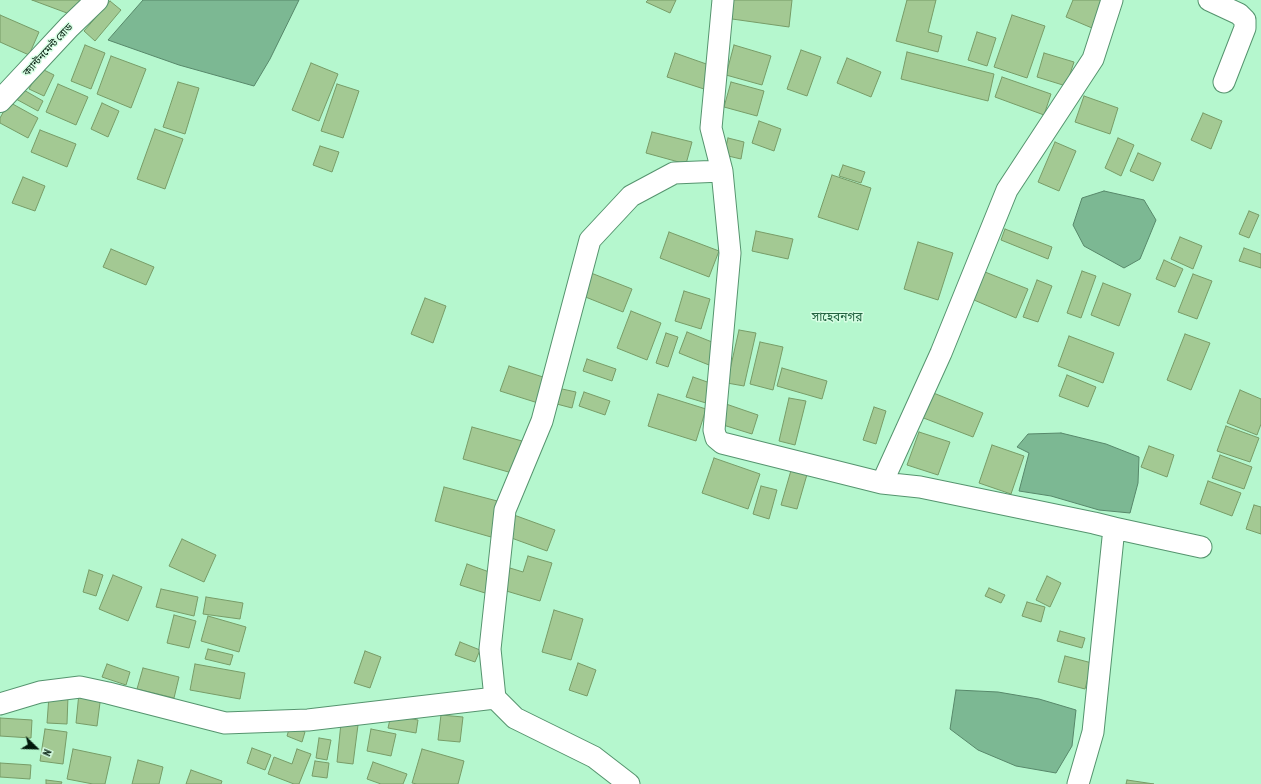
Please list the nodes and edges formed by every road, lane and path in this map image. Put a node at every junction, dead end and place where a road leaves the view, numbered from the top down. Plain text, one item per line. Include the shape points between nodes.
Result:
1 (97, 0) edge
2 (723, 0) edge
3 (1112, 0) edge
4 (1209, 0) edge
5 (1224, 82) dead end
6 (0, 101) edge
7 (722, 170) junction
8 (882, 483) junction
9 (1114, 528) junction
10 (1201, 547) dead end
11 (495, 698) junction
12 (0, 704) edge
13 (629, 784) edge
14 (1078, 784) edge

1 - 6 main road, ক্যান্টনমেন্ট রোড
2 - 7 street via 711,128
3 - 8 street via 1093,59 1007,190 942,353
4 - 5 street via 1239,14 1245,20 1246,28
7 - 8 street via 730,254 714,430 716,438 722,443
7 - 11 street via 674,173 631,196 590,240 542,421 505,510 490,649
8 - 9 street via 920,487
9 - 10 street
9 - 14 street via 1093,732
11 - 12 street via 308,720 225,724 80,687 40,692
11 - 13 street via 515,718 594,757

